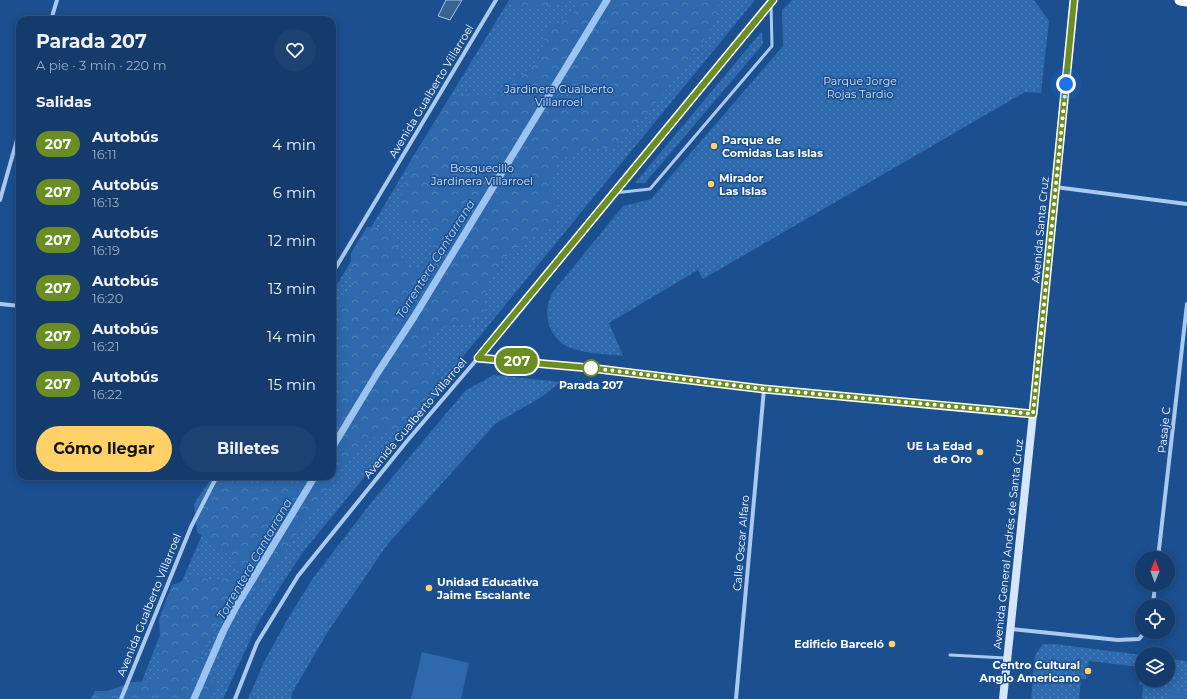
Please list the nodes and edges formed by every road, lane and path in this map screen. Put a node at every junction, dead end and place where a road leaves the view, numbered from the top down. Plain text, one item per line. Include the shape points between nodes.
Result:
1 (57, 0) edge
2 (496, 0) edge
3 (1074, 0) edge
4 (1180, 0) edge
5 (772, 1) edge
6 (1187, 1) edge
7 (52, 16) edge
8 (16, 143) edge
9 (1055, 187) junction
10 (614, 194) junction
11 (0, 200) edge
12 (1187, 204) edge
13 (336, 267) edge
14 (0, 304) edge
15 (1187, 304) edge
16 (16, 306) edge
17 (478, 358) junction
18 (764, 389) junction
19 (1033, 414) junction
20 (214, 480) edge
21 (1159, 551) edge
22 (1010, 629) junction
23 (1135, 638) edge
24 (950, 655) dead end
25 (1007, 658) junction
26 (121, 699) edge
27 (235, 699) edge
28 (736, 699) edge
29 (1003, 699) edge

1 - 7 street
2 - 13 street, Avenida Gualberto Villarroel
3 - 9 main road, Avenida Santa Cruz
4 - 6 highway
5 - 10 street, Avenida Gualberto Villarroel
5 - 10 lane via 772,46 650,190
8 - 11 street
9 - 12 street
9 - 19 main road, Avenida Santa Cruz
10 - 17 street, Avenida Gualberto Villarroel
14 - 16 street
15 - 21 street, Pasaje C
17 - 18 street via 590,368
17 - 27 street, Avenida Gualberto Villarroel via 298,576 257,643
18 - 19 street
18 - 28 street, Calle Oscar Alfaro
19 - 22 main road, Avenida General Andrés de Santa Cruz
20 - 26 street, Avenida Gualberto Villarroel via 190,527
22 - 23 street via 1118,640
22 - 25 main road, Avenida General Andrés de Santa Cruz
24 - 25 lane
25 - 29 main road, Avenida General Andrés de Santa Cruz

